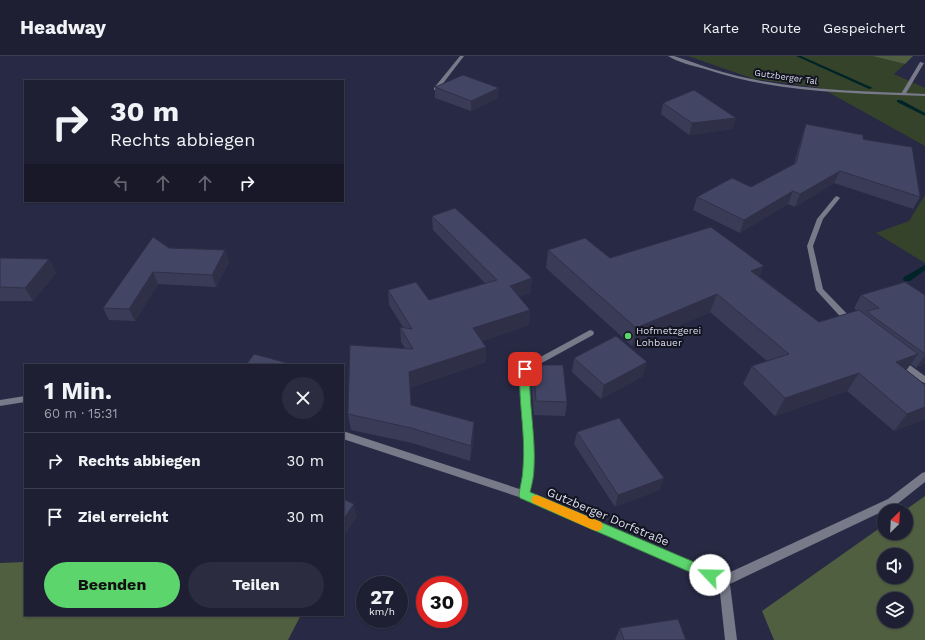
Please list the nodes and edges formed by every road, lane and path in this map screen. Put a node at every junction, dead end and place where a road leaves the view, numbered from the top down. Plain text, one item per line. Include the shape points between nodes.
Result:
1 (462, 56) edge
2 (670, 56) edge
3 (922, 63) dead end
4 (436, 89) edge
5 (903, 94) junction
6 (925, 95) edge
7 (837, 198) dead end
8 (854, 326) edge
9 (590, 333) dead end
10 (895, 358) edge
11 (925, 380) edge
12 (24, 399) edge
13 (0, 402) edge
14 (344, 435) edge
15 (925, 476) edge
16 (524, 495) junction
17 (724, 581) junction
18 (731, 640) edge

1 - 4 street
2 - 5 street, Gutzberger Tal via 734,77 781,86 840,92
3 - 5 street
5 - 6 street, Gutzberger Tal
7 - 8 street via 820,219 810,246 820,290
9 - 16 street via 525,369 529,468
10 - 11 street
12 - 13 street
14 - 16 street, Gutzberger Dorfstraße
15 - 17 street via 892,502
16 - 17 street, Gutzberger Dorfstraße
17 - 18 street

